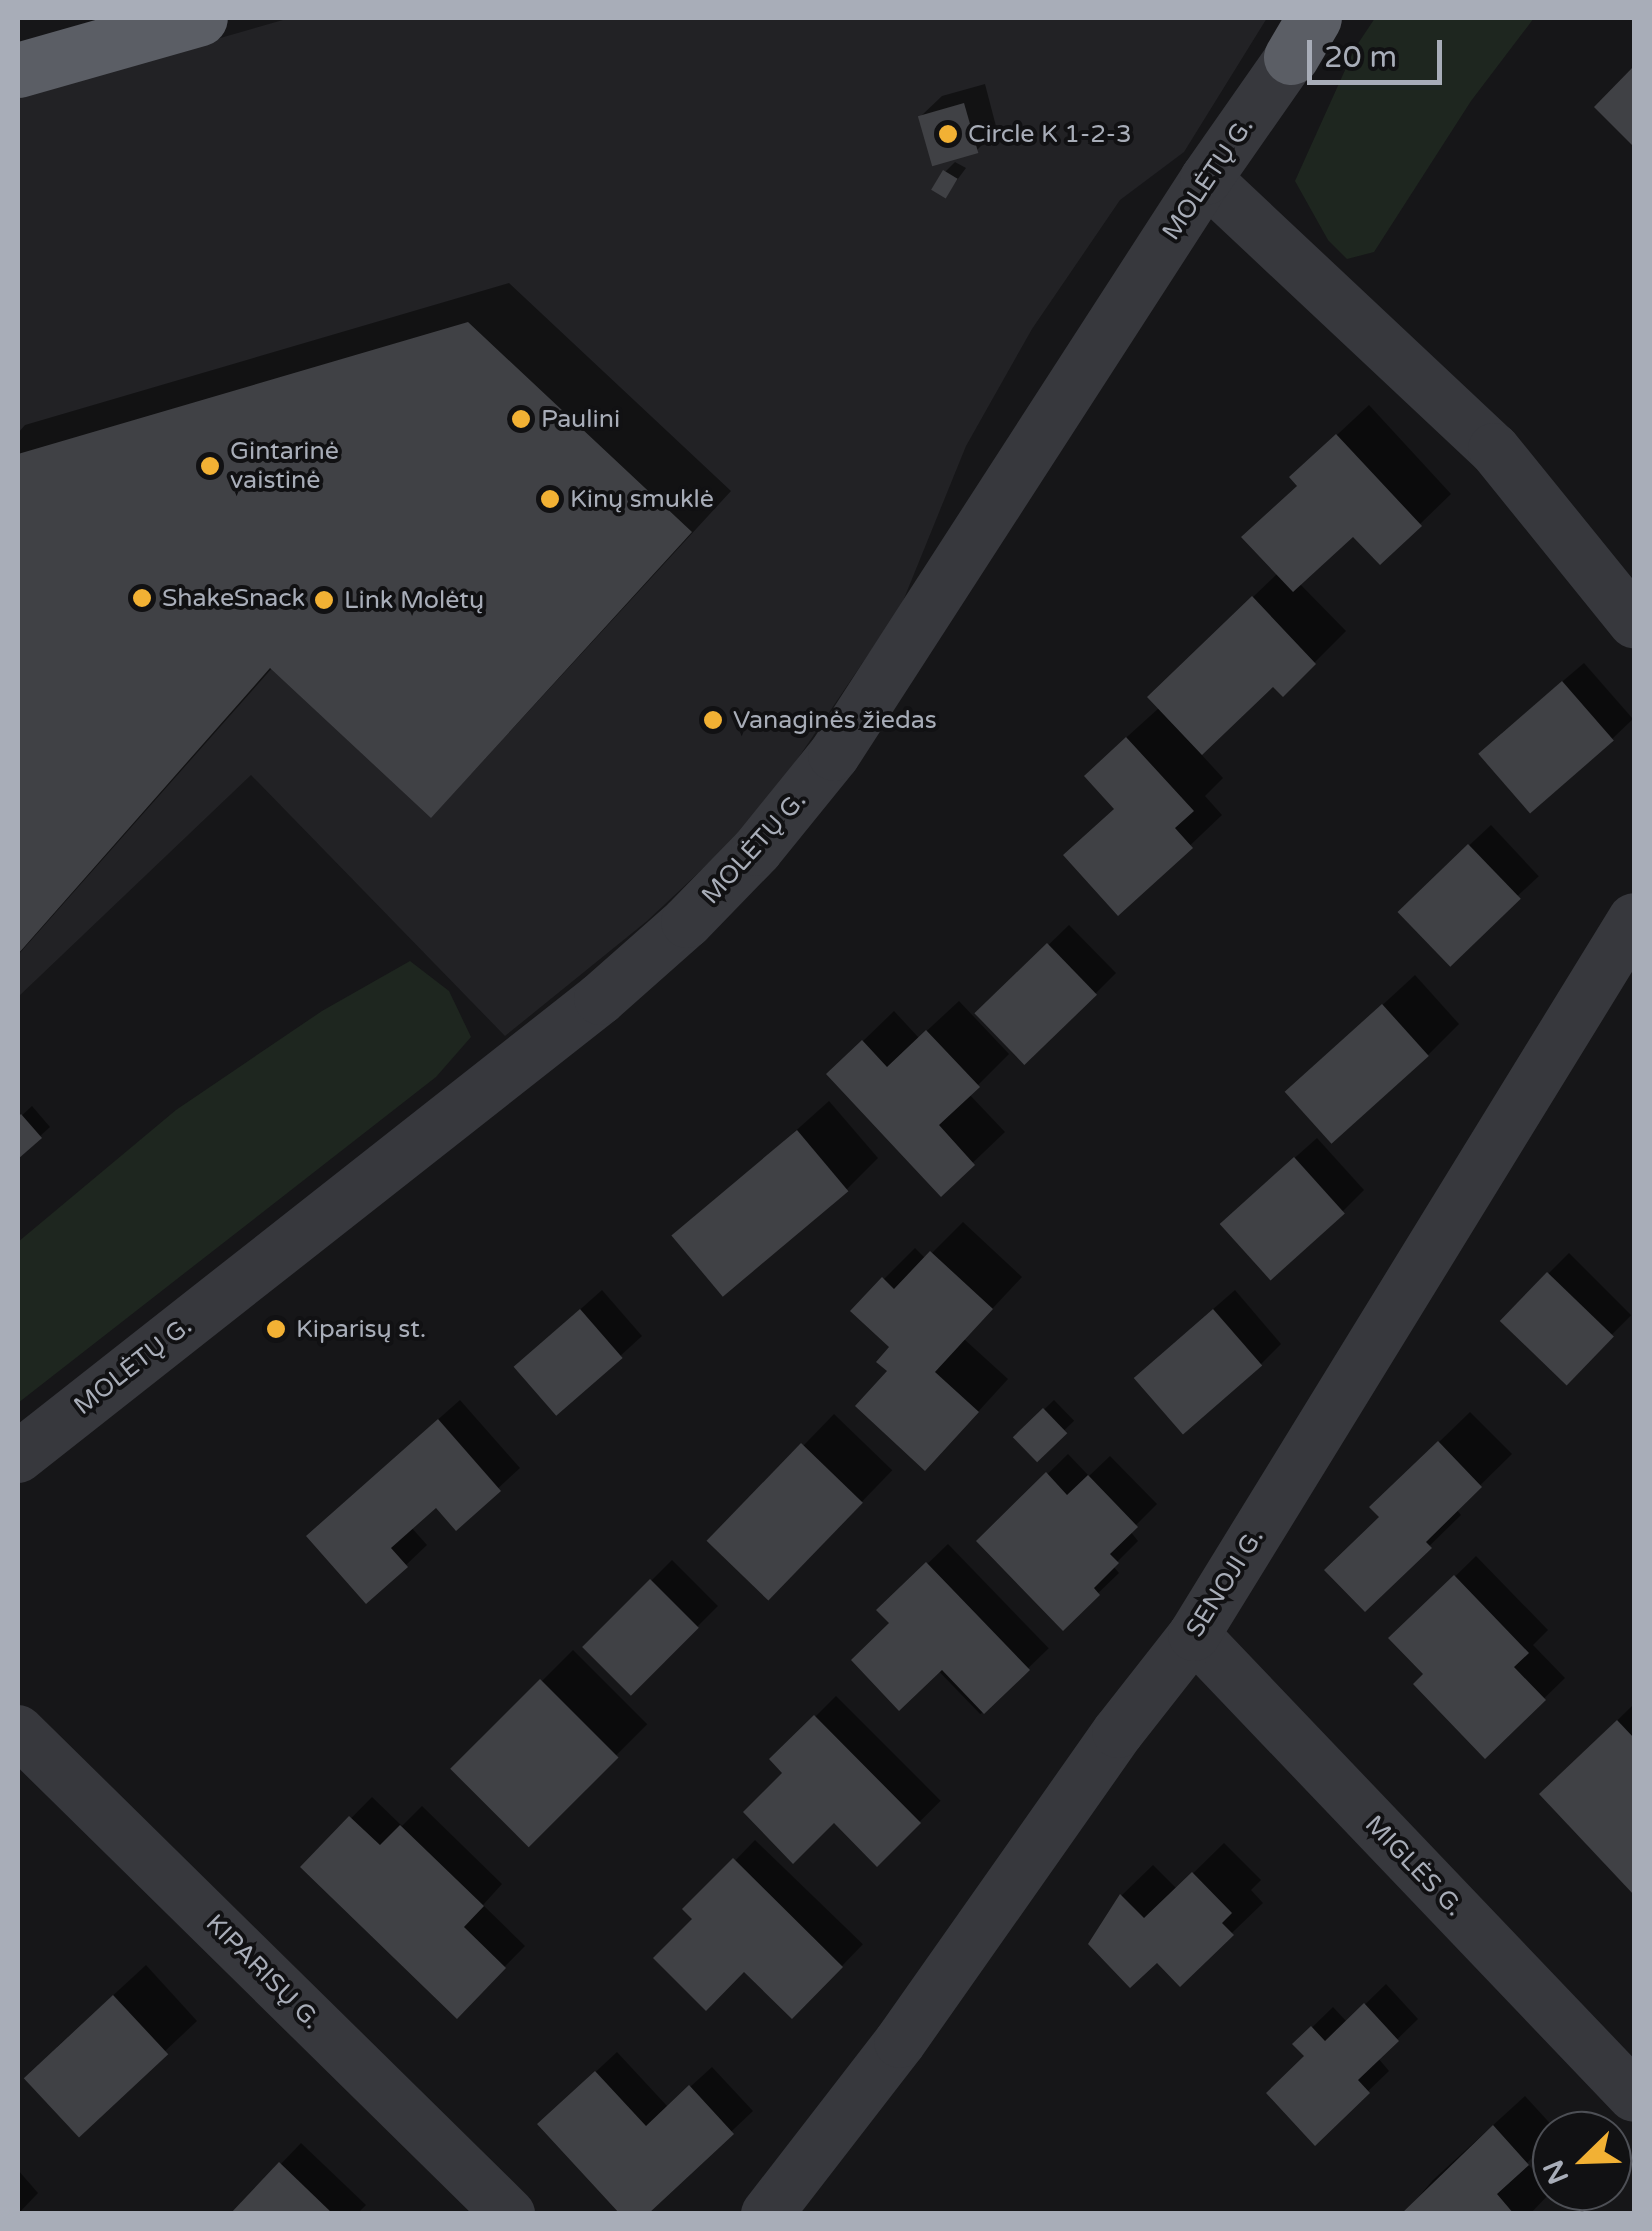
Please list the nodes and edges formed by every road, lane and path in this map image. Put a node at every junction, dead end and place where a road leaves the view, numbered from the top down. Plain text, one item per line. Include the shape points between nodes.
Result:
1 (200, 18) edge
2 (1301, 31) edge
3 (18, 70) edge
4 (1206, 179) junction
5 (1634, 622) edge
6 (1634, 919) edge
7 (18, 1457) edge
8 (1194, 1636) junction
9 (18, 1730) edge
10 (1634, 2096) edge
11 (509, 2214) edge
12 (767, 2214) edge

1 - 3 highway
2 - 4 street, MOLĖTŲ G.
4 - 5 street via 1494,448
4 - 7 street, MOLĖTŲ G. via 913,638 834,755 757,850 600,1000
6 - 8 street, SENOJI G.
8 - 10 street, MIGLĖS G.
8 - 12 street, SENOJI G.
9 - 11 street, KIPARISŲ G.

